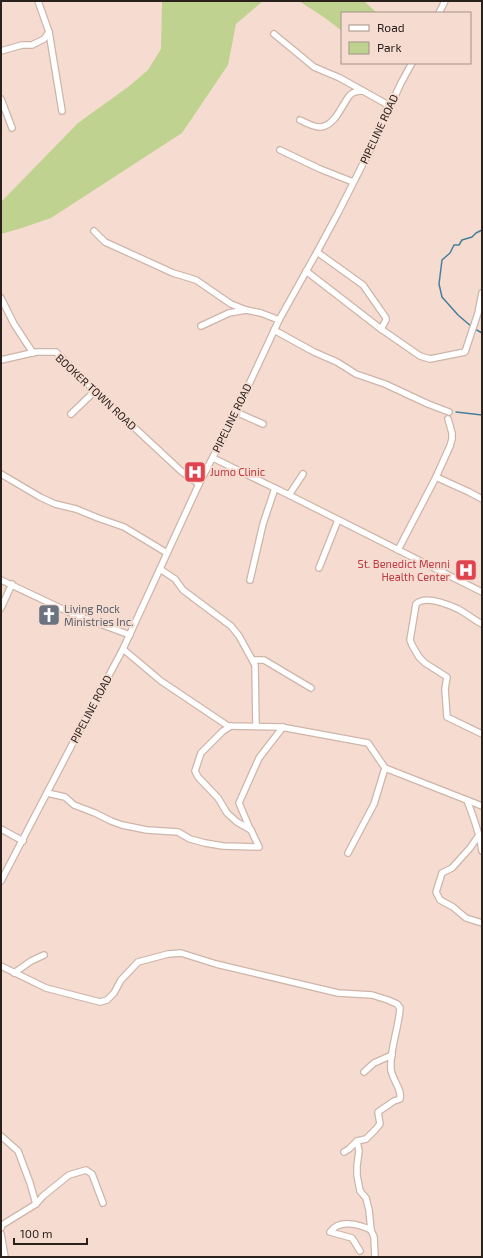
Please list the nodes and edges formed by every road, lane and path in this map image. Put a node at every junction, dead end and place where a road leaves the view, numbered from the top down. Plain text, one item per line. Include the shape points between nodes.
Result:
1 (38, 1) edge
2 (445, 1) edge
3 (440, 12) edge
4 (49, 32) junction
5 (274, 34) dead end
6 (1, 51) edge
7 (411, 64) edge
8 (362, 91) junction
9 (1, 99) edge
10 (390, 106) junction
11 (62, 111) dead end
12 (300, 120) dead end
13 (12, 128) dead end
14 (280, 150) dead end
15 (353, 182) junction
16 (94, 231) dead end
17 (317, 252) junction
18 (306, 271) junction
19 (482, 293) edge
20 (1, 298) edge
21 (246, 310) junction
22 (279, 320) junction
23 (201, 326) dead end
24 (381, 329) junction
25 (274, 330) junction
26 (33, 353) junction
27 (1, 360) edge
28 (95, 391) junction
29 (236, 412) junction
30 (449, 412) dead end
31 (72, 414) dead end
32 (448, 419) dead end
33 (263, 424) dead end
34 (212, 458) junction
35 (1, 474) edge
36 (303, 474) dead end
37 (436, 477) junction
38 (199, 484) junction
39 (275, 488) junction
40 (289, 495) junction
41 (482, 499) edge
42 (338, 520) junction
43 (398, 550) junction
44 (167, 553) junction
45 (319, 568) dead end
46 (160, 569) junction
47 (1, 580) edge
48 (250, 580) dead end
49 (12, 584) junction
50 (482, 592) edge
51 (1, 608) edge
52 (482, 624) edge
53 (130, 636) junction
54 (123, 649) junction
55 (253, 660) junction
56 (311, 688) dead end
57 (222, 721) junction
58 (231, 726) junction
59 (256, 726) junction
60 (283, 727) junction
61 (223, 731) junction
62 (482, 734) edge
63 (385, 768) junction
64 (47, 793) junction
65 (467, 800) junction
66 (482, 806) edge
67 (1, 829) edge
68 (251, 830) junction
69 (479, 835) junction
70 (23, 841) junction
71 (482, 851) edge
72 (348, 852) dead end
73 (1, 881) edge
74 (482, 923) edge
75 (44, 955) dead end
76 (1, 966) edge
77 (14, 973) junction
78 (392, 1055) junction
79 (364, 1072) dead end
80 (1, 1136) edge
81 (357, 1141) junction
82 (344, 1152) dead end
83 (104, 1203) dead end
84 (36, 1204) junction
85 (1, 1225) edge
86 (371, 1230) junction
87 (1, 1234) edge
88 (360, 1252) dead end
89 (5, 1257) edge
90 (375, 1257) edge

1 - 4 street
2 - 3 street
4 - 6 street via 44,39 32,45
4 - 11 street
5 - 8 street via 314,67
7 - 10 street, PIPELINE ROAD
8 - 10 street
8 - 12 street via 350,94 336,117 322,127
9 - 13 street
10 - 15 street, PIPELINE ROAD
14 - 15 street
15 - 17 street, PIPELINE ROAD
16 - 21 street via 105,242 173,273 196,280 231,304
17 - 18 street, PIPELINE ROAD
17 - 24 street via 363,286 386,318
18 - 22 street, PIPELINE ROAD
18 - 24 street
19 - 24 street via 466,352 430,359 420,356
20 - 26 street
21 - 22 street
21 - 23 street via 229,313
22 - 25 street, PIPELINE ROAD
25 - 29 street, PIPELINE ROAD
25 - 30 street via 356,374
26 - 27 street, BOOKER TOWN ROAD
26 - 28 street, BOOKER TOWN ROAD via 56,352
28 - 31 street
28 - 38 street, BOOKER TOWN ROAD via 177,468
29 - 33 street
29 - 34 street, PIPELINE ROAD
32 - 37 street via 452,439
34 - 38 street, PIPELINE ROAD
34 - 39 street
35 - 44 street via 55,504 124,527
36 - 40 street
37 - 41 street
37 - 43 street
38 - 44 street, PIPELINE ROAD
39 - 40 street
39 - 48 street via 263,524
40 - 42 street
42 - 43 street
42 - 45 street
43 - 50 street
44 - 46 street, PIPELINE ROAD
46 - 53 street, PIPELINE ROAD
46 - 55 street via 231,626
47 - 49 street
49 - 51 street
49 - 53 street via 73,614
52 - 62 street via 459,609 431,600 419,600 416,604 410,640 425,663 447,677 447,717
53 - 54 street, PIPELINE ROAD
54 - 57 street via 161,681
54 - 64 street, PIPELINE ROAD
55 - 56 street via 264,660
55 - 59 street
57 - 58 street
57 - 61 street
58 - 59 street
58 - 61 street
59 - 60 street
60 - 63 street via 368,743
60 - 68 street via 259,758 239,804
61 - 68 street via 201,752 195,771 227,813
63 - 65 street
63 - 72 street via 374,804
64 - 68 street via 65,797 74,805 111,821 147,830 178,832 205,843 259,847
64 - 70 street, PIPELINE ROAD
65 - 66 street
65 - 69 street
67 - 70 street
69 - 71 street
69 - 74 street via 452,868 442,873 436,892 440,900 466,918
70 - 73 street, PIPELINE ROAD
75 - 77 street
76 - 77 street
77 - 78 street via 46,988 100,1002 107,1000 114,993 121,980 138,962 181,953 216,964 338,993 372,996 397,1004 400,1008
78 - 79 street via 374,1063
78 - 81 street via 391,1071 401,1094 400,1099 378,1112 380,1124 366,1139
80 - 84 street via 18,1151
81 - 82 street
81 - 86 street via 357,1175 360,1191 366,1198
83 - 84 street via 92,1174 86,1170 69,1175
84 - 85 street
86 - 88 street via 360,1225 340,1224 331,1230 330,1232 352,1238
86 - 90 street
87 - 89 street

